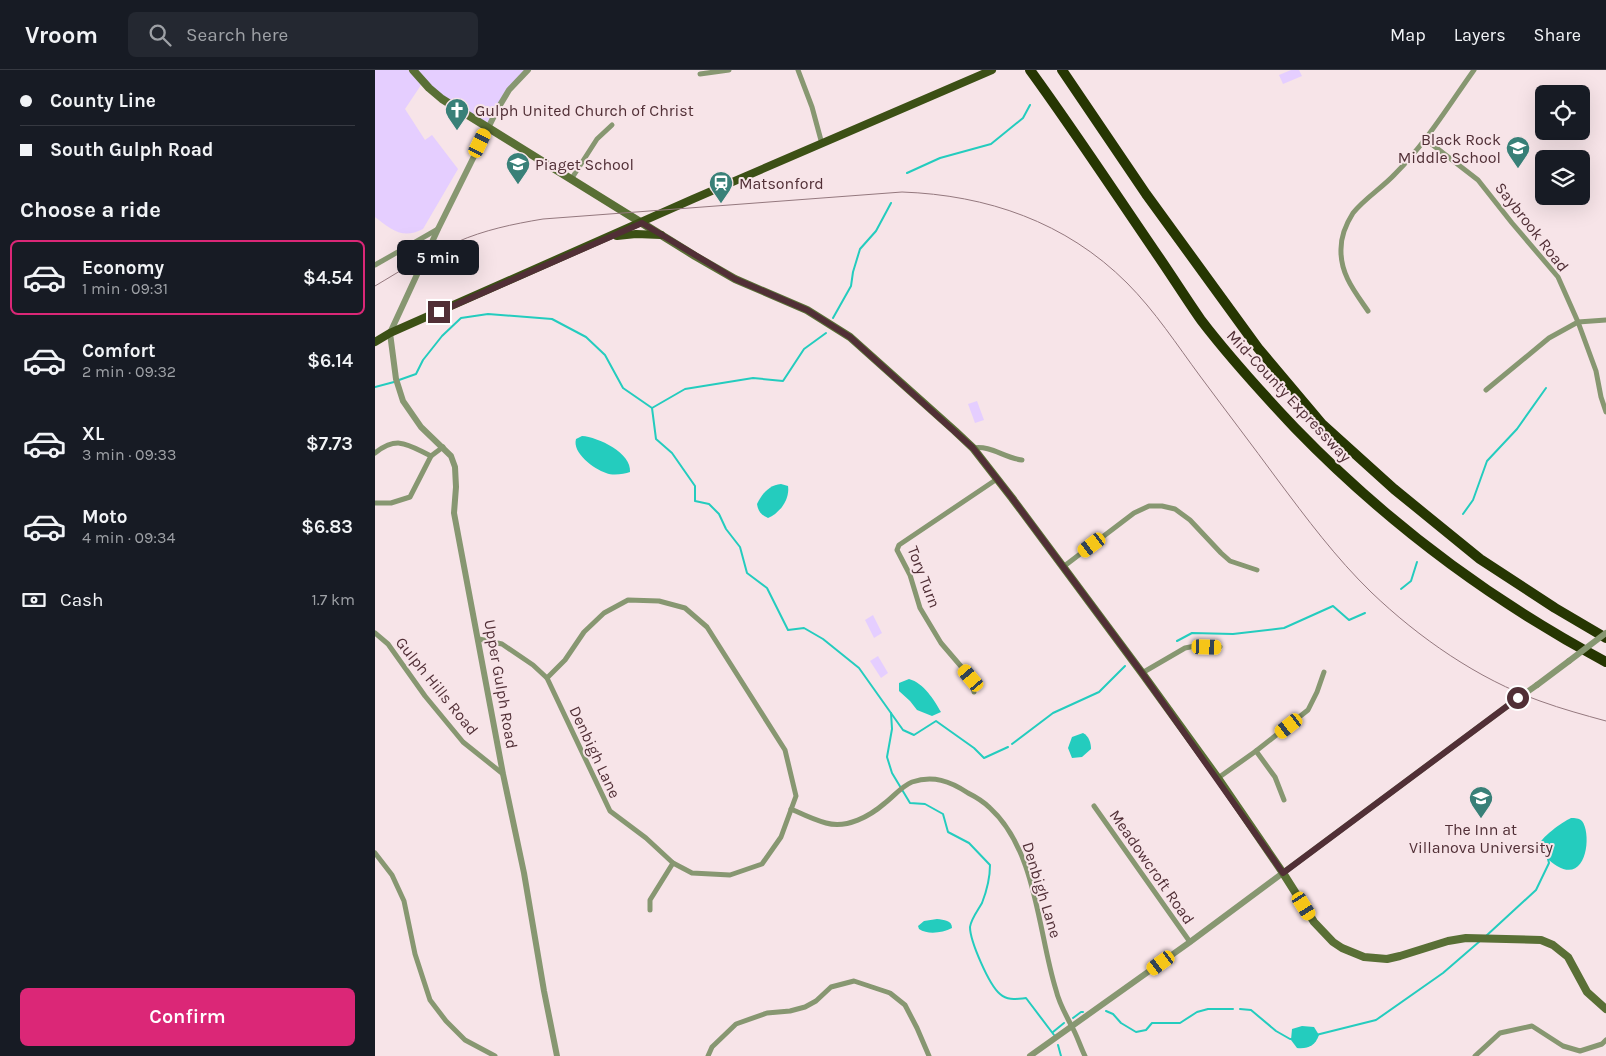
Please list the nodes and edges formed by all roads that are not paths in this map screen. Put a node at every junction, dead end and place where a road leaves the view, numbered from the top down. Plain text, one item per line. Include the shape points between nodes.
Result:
1 (413, 70) edge
2 (528, 70) edge
3 (729, 70) edge
4 (798, 70) edge
5 (992, 70) edge
6 (1062, 70) edge
7 (1474, 70) edge
8 (1032, 73) edge
9 (700, 74) dead end
10 (612, 125) dead end
11 (489, 126) junction
12 (1425, 139) junction
13 (822, 144) junction
14 (572, 178) junction
15 (642, 223) junction
16 (438, 229) junction
17 (661, 235) junction
18 (611, 237) junction
19 (375, 266) edge
20 (1368, 311) dead end
21 (1606, 320) edge
22 (1578, 322) junction
23 (390, 333) junction
24 (375, 342) edge
25 (1486, 390) dead end
26 (1606, 412) edge
27 (443, 447) junction
28 (973, 448) junction
29 (375, 453) edge
30 (431, 456) junction
31 (1022, 460) dead end
32 (997, 479) junction
33 (375, 503) edge
34 (1063, 567) junction
35 (1257, 570) dead end
36 (375, 633) edge
37 (1606, 633) edge
38 (1606, 638) edge
39 (479, 639) junction
40 (1220, 647) dead end
41 (1606, 662) edge
42 (1324, 672) dead end
43 (1142, 673) junction
44 (547, 678) junction
45 (974, 692) dead end
46 (1256, 751) junction
47 (503, 774) junction
48 (1218, 778) junction
49 (1284, 800) dead end
50 (1094, 806) dead end
51 (791, 809) junction
52 (375, 853) edge
53 (673, 862) junction
54 (1283, 873) junction
55 (650, 910) dead end
56 (1190, 942) junction
57 (1606, 1009) edge
58 (1072, 1026) junction
59 (1606, 1040) edge
60 (495, 1056) edge
61 (557, 1056) edge
62 (708, 1056) edge
63 (929, 1056) edge
64 (1030, 1056) edge
65 (1085, 1056) edge
66 (1475, 1056) edge

1 - 11 main road via 442,99
2 - 11 street via 503,98
3 - 9 street
4 - 13 street
5 - 13 main road
6 - 38 highway, Mid-County Expressway via 1146,194 1247,333 1322,424 1394,489 1480,559
7 - 12 street
8 - 41 highway, Mid-County Expressway via 1201,319 1236,364 1312,445 1375,506 1451,566 1513,609
10 - 14 street via 597,138
11 - 14 main road
11 - 16 street
12 - 20 street via 1396,174 1357,209 1343,234 1341,249 1345,276
12 - 22 street, Saybrook Road via 1478,180 1558,278
13 - 15 main road
14 - 15 main road
15 - 17 main road
15 - 18 main road
16 - 19 street
16 - 23 street
17 - 18 main road
17 - 28 main road via 735,279 807,310 850,337
18 - 23 main road
21 - 22 street
22 - 25 street via 1549,338
22 - 26 street, Saybrook Road via 1596,371
23 - 24 main road
23 - 27 street, Upper Gulph Road via 403,401 421,427
27 - 30 street
27 - 39 street, Upper Gulph Road via 455,467 454,513
28 - 31 street via 990,449
28 - 32 main road
29 - 30 street via 386,444 403,442
30 - 33 street via 411,497 391,503
32 - 34 main road
32 - 45 street, Tory Turn via 899,545 897,550 911,575 919,608 941,642 971,678
34 - 35 street via 1134,513 1149,506 1162,506 1175,509 1190,520 1230,561
34 - 43 main road
36 - 47 street, Gulph Hills Road via 389,644 425,696 463,742
37 - 54 street, bridge
39 - 44 street, Denbigh Lane via 502,644
39 - 47 street, Upper Gulph Road
40 - 43 street via 1185,648
42 - 46 street via 1308,710
43 - 48 main road
44 - 51 street, Denbigh Lane via 604,613 628,600 659,601 685,608 707,627 785,750 796,796
44 - 53 street, Denbigh Lane via 609,811
46 - 48 street
46 - 49 street via 1275,777
47 - 61 street, Upper Gulph Road
48 - 54 main road
50 - 56 street, Meadowcroft Road
51 - 53 street, Denbigh Lane via 781,837 761,864 730,875 692,873
51 - 58 street, Denbigh Lane via 828,824 841,824 873,813 909,784 940,779 953,783 989,807 1018,846 1038,908 1055,989
52 - 60 street via 392,875 404,902 415,954 431,1000 465,1040
53 - 55 street via 650,900
54 - 56 street
54 - 57 main road via 1314,922 1342,948 1364,957 1387,959 1466,938 1541,940 1568,957 1587,992
56 - 58 street
58 - 64 street
58 - 65 street, Denbigh Lane
59 - 66 street via 1580,1051 1563,1046 1532,1026 1500,1033
62 - 63 street via 736,1024 767,1013 805,1007 831,987 854,981 890,993 905,1005

